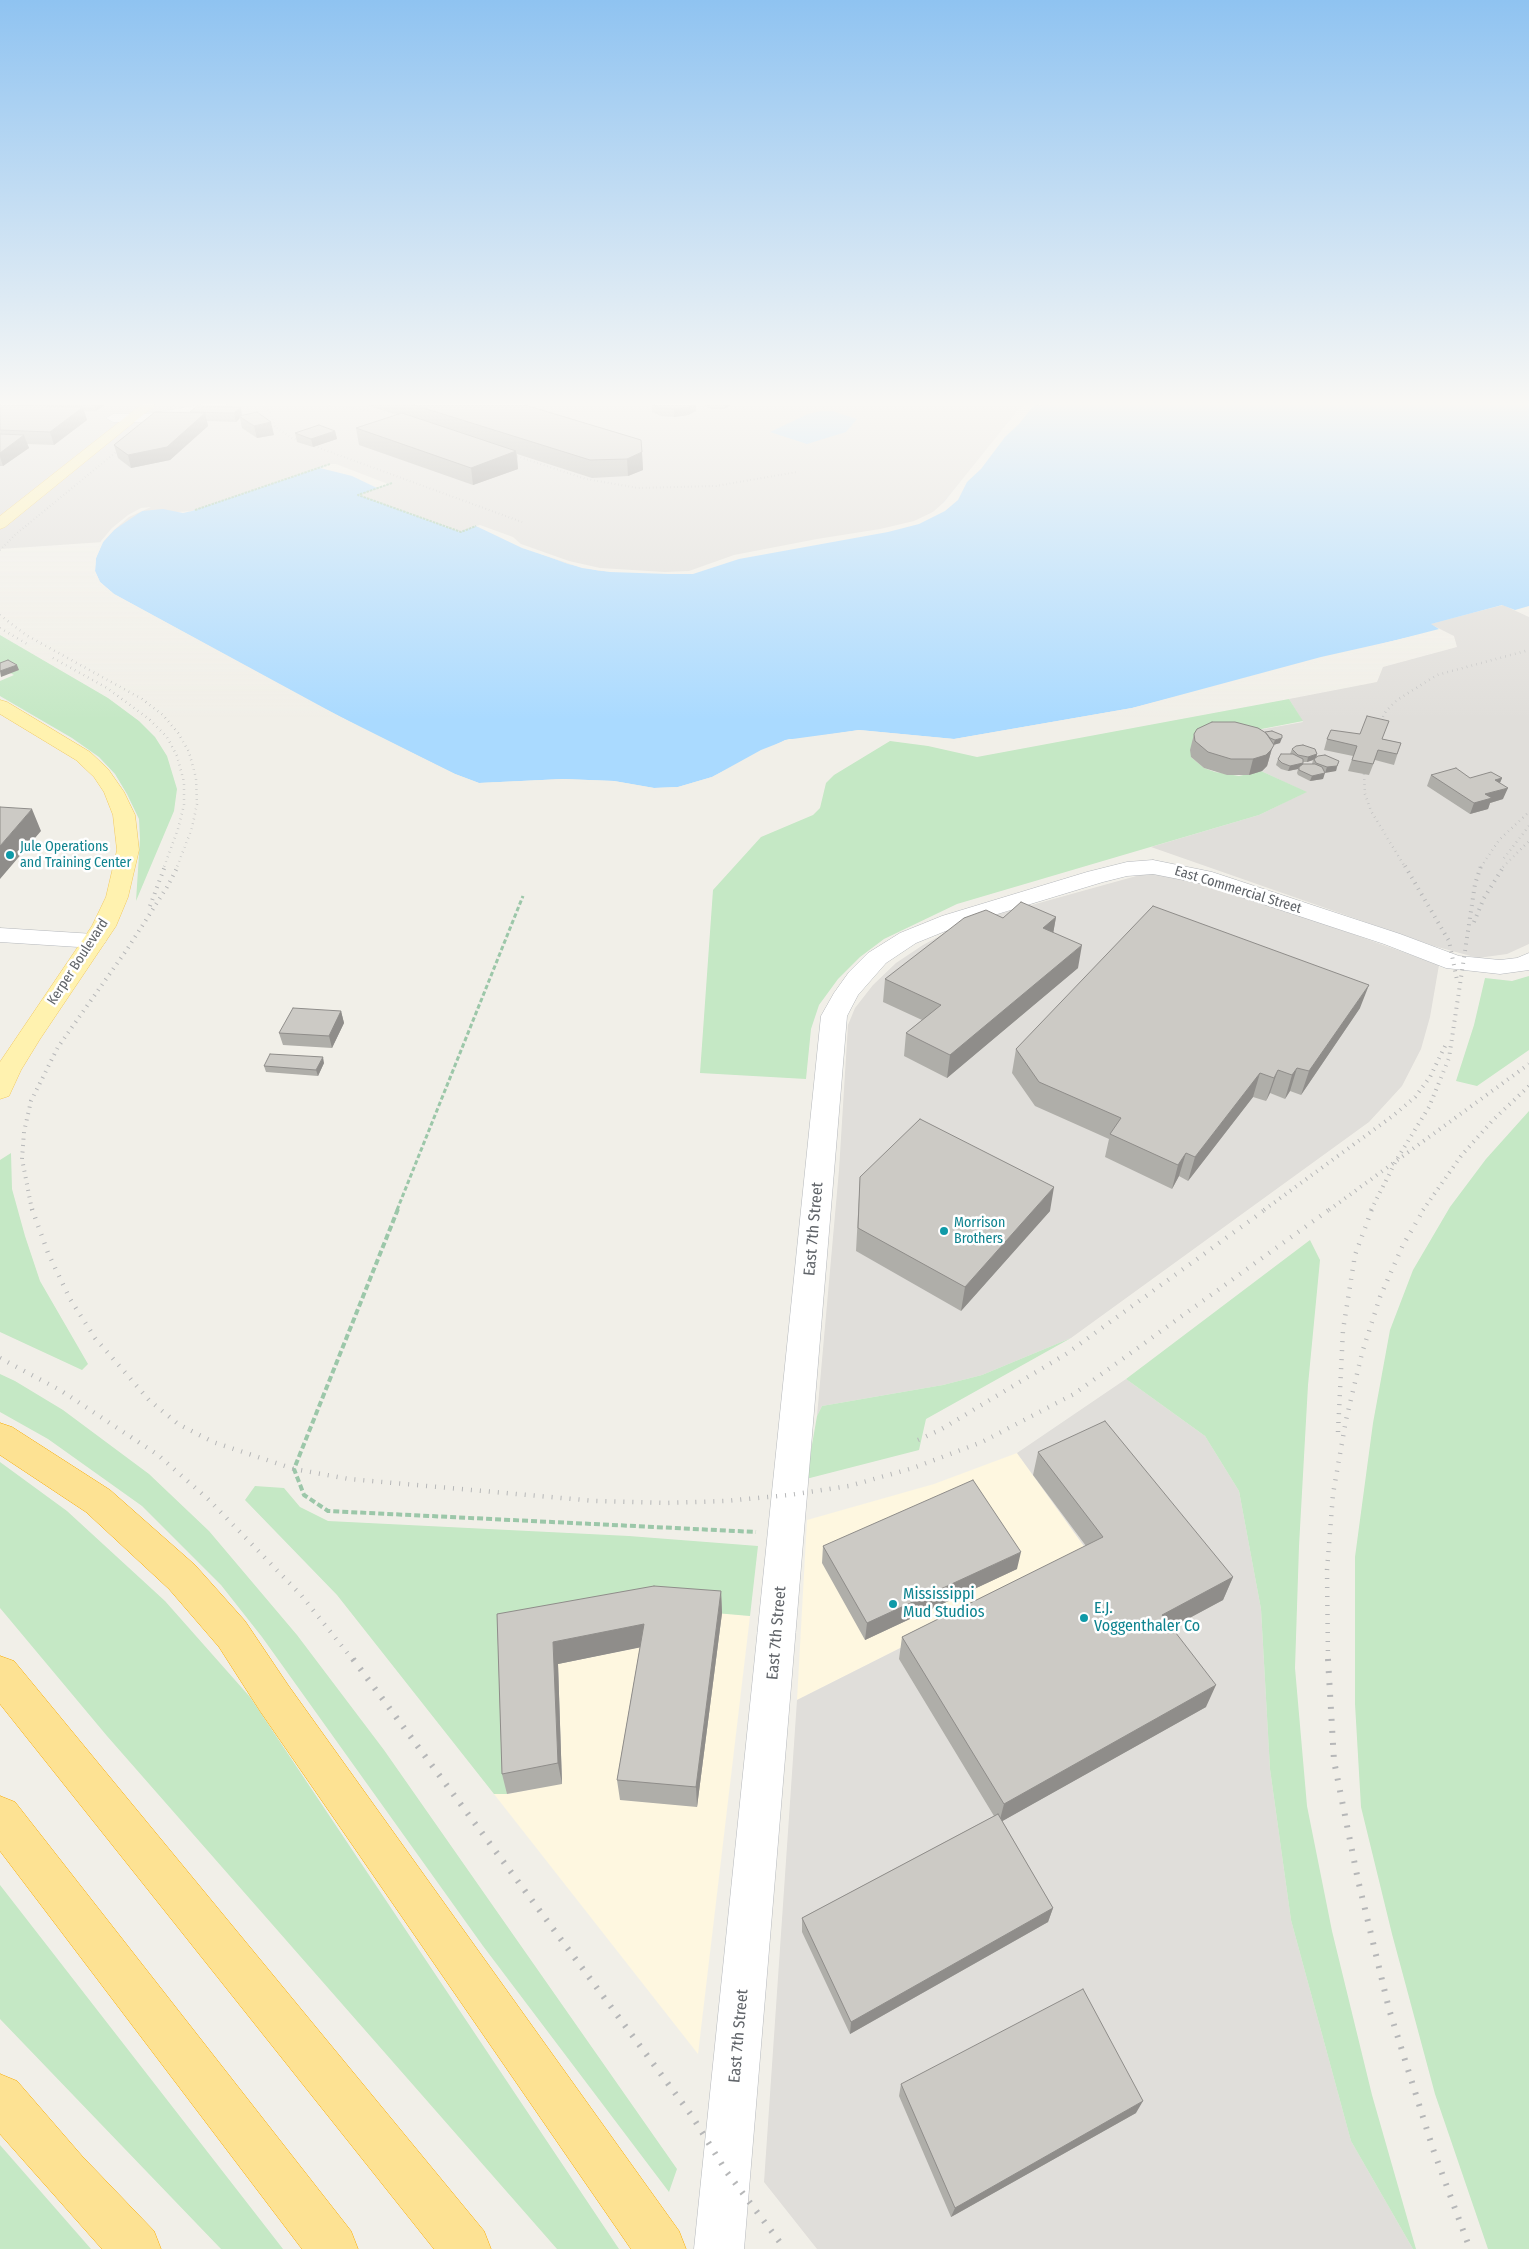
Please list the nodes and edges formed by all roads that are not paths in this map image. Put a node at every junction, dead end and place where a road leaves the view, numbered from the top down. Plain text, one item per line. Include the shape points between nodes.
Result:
1 (16, 510) edge
2 (0, 524) edge
3 (2, 709) edge
4 (0, 935) edge
5 (94, 941) junction
6 (1529, 960) edge
7 (834, 1016) joint
8 (0, 1090) edge
9 (0, 1437) edge
10 (0, 1674) edge
11 (0, 1817) edge
12 (0, 2098) edge
13 (654, 2239) edge
14 (136, 2249) edge
15 (333, 2249) edge
16 (466, 2249) edge
17 (719, 2249) edge

1 - 2 main road
3 - 5 main road, Kerper Boulevard via 83,756 101,773 124,815 128,850 124,874 117,897
4 - 5 street
5 - 8 main road, Kerper Boulevard via 28,1036
6 - 7 street, East Commercial Street via 1524,964 1500,967 1455,963 1204,877 1153,868 1127,869 994,906 908,938 878,958 858,977
7 - 17 street, East 7th Street
9 - 13 highway via 98,1501 182,1577 232,1634
10 - 16 highway
11 - 15 highway
12 - 14 highway

